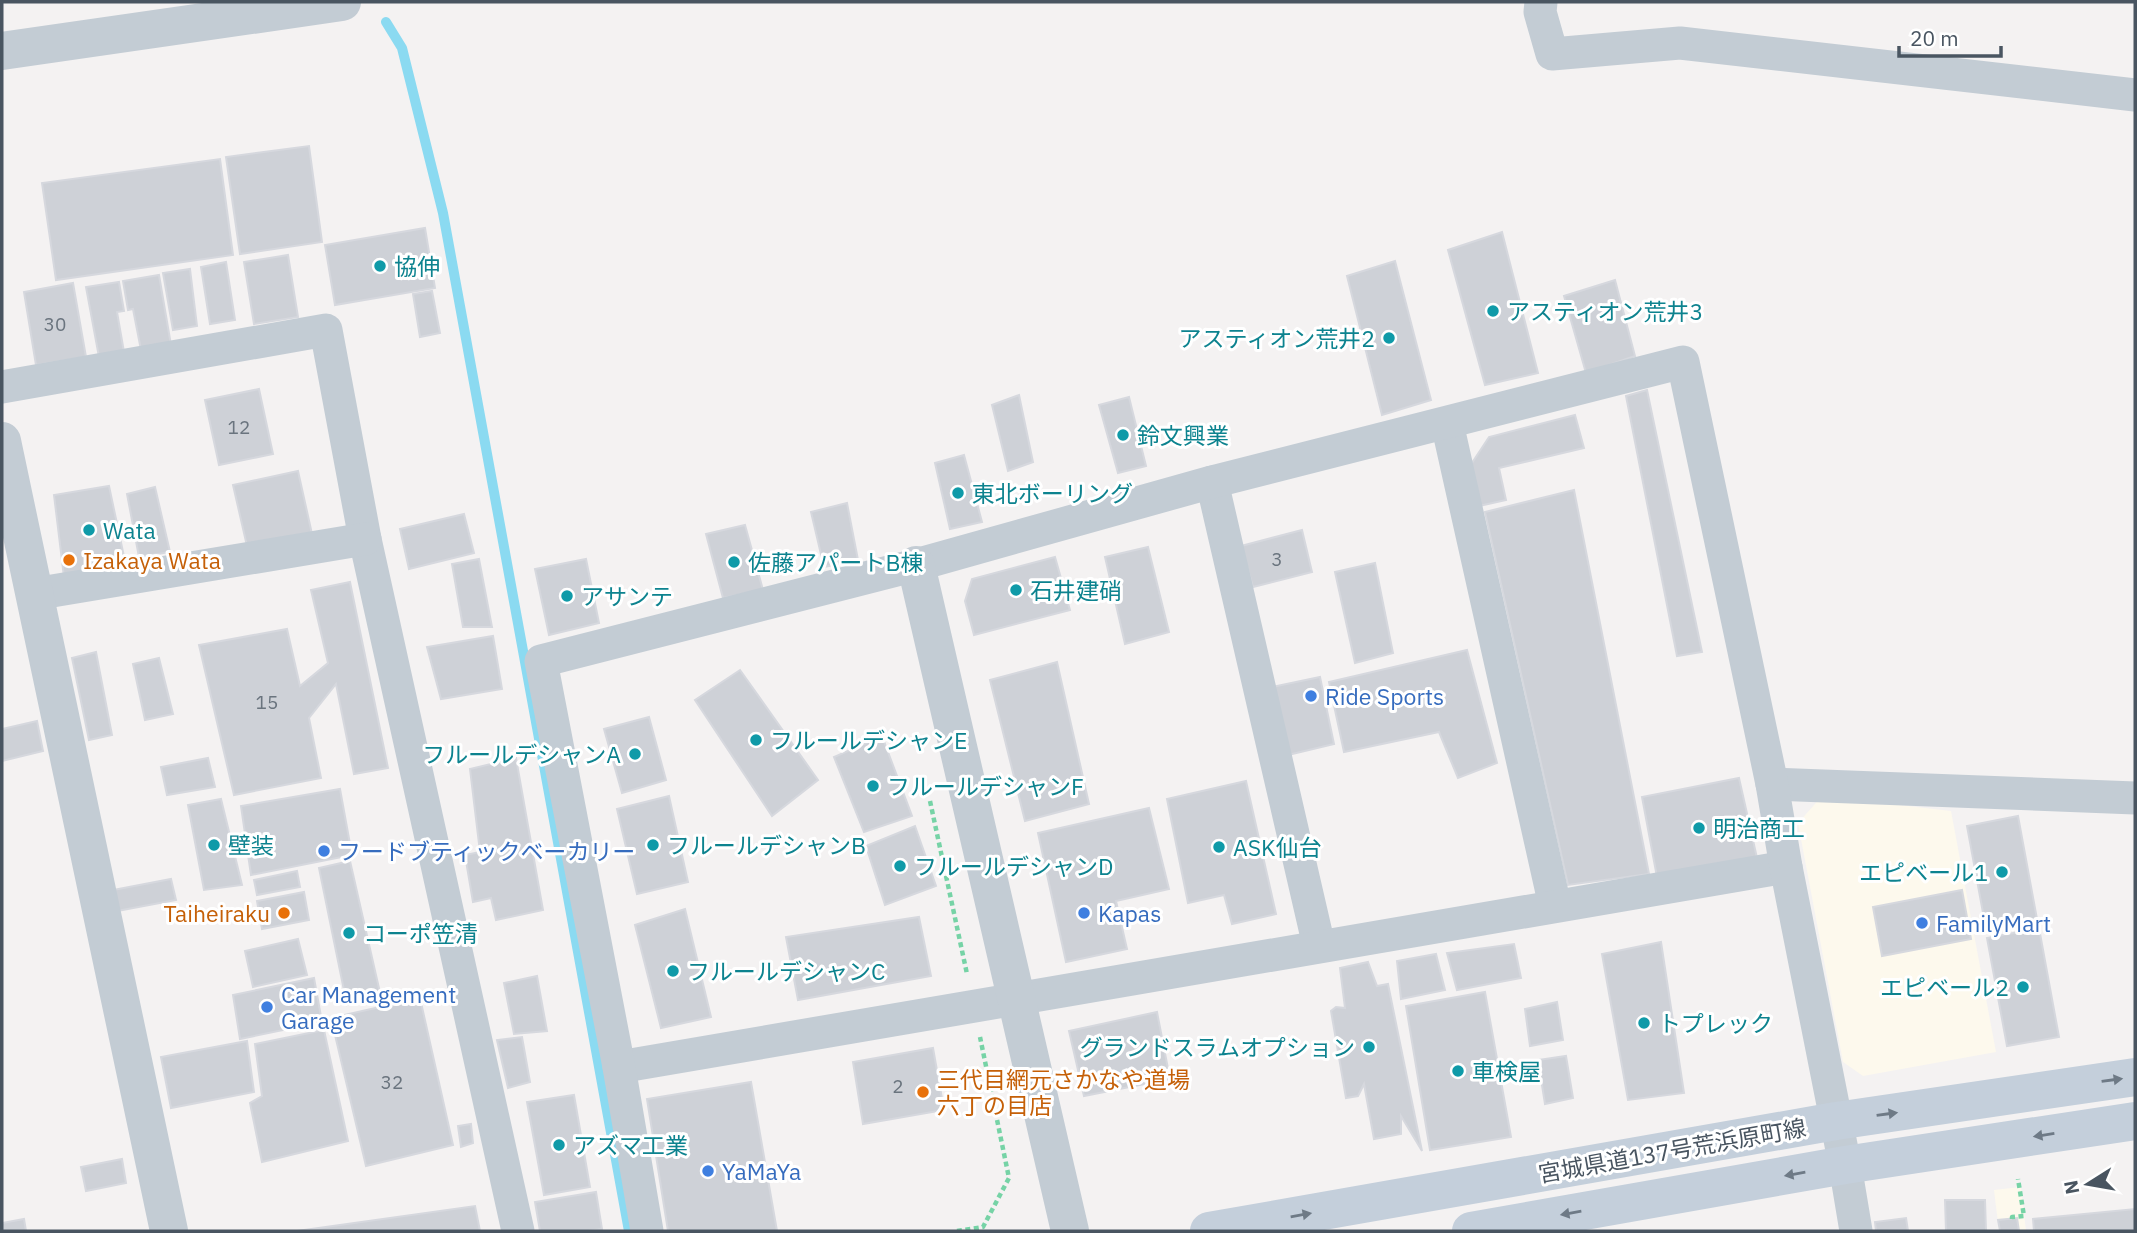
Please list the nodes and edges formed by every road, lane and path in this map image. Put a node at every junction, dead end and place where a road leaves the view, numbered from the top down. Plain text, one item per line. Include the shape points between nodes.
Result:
1 (342, 2) edge
2 (1541, 2) edge
3 (2, 51) edge
4 (2135, 95) edge
5 (2, 387) edge
6 (1447, 423) junction
7 (2, 441) edge
8 (1212, 482) junction
9 (365, 539) junction
10 (916, 565) junction
11 (34, 594) junction
12 (1772, 784) junction
13 (2135, 798) edge
14 (1786, 867) junction
15 (1555, 906) junction
16 (1319, 946) junction
17 (1016, 1000) junction
18 (977, 1024) dead end
19 (619, 1067) junction
20 (2135, 1077) edge
21 (1836, 1121) junction
22 (2135, 1121) edge
23 (1845, 1164) junction
24 (2018, 1179) dead end
25 (2012, 1219) dead end
26 (169, 1231) edge
27 (518, 1231) edge
28 (647, 1231) edge
29 (957, 1231) edge
30 (1070, 1231) edge
31 (1209, 1231) edge
32 (1471, 1231) edge
33 (1856, 1231) edge

1 - 3 street
2 - 4 street via 1552,54 1679,43
5 - 9 street via 326,330
6 - 8 street
6 - 12 street via 1684,362
6 - 15 street
7 - 11 street
8 - 10 street
8 - 16 street
9 - 11 street
9 - 27 street
10 - 17 street
10 - 19 street via 541,661
11 - 26 street
12 - 13 street
12 - 14 street
14 - 15 street
14 - 21 street
15 - 16 street
16 - 17 street
17 - 19 street
17 - 30 street
18 - 29 path via 1009,1178 983,1227
19 - 28 street
21 -> 20 main road, 宮城県道137号荒浜原町線
21 - 23 street
31 -> 21 main road, 宮城県道137号荒浜原町線
22 -> 23 main road, 宮城県道137号荒浜原町線
23 -> 32 main road, 宮城県道137号荒浜原町線
23 - 33 street
24 - 25 path via 2024,1216

